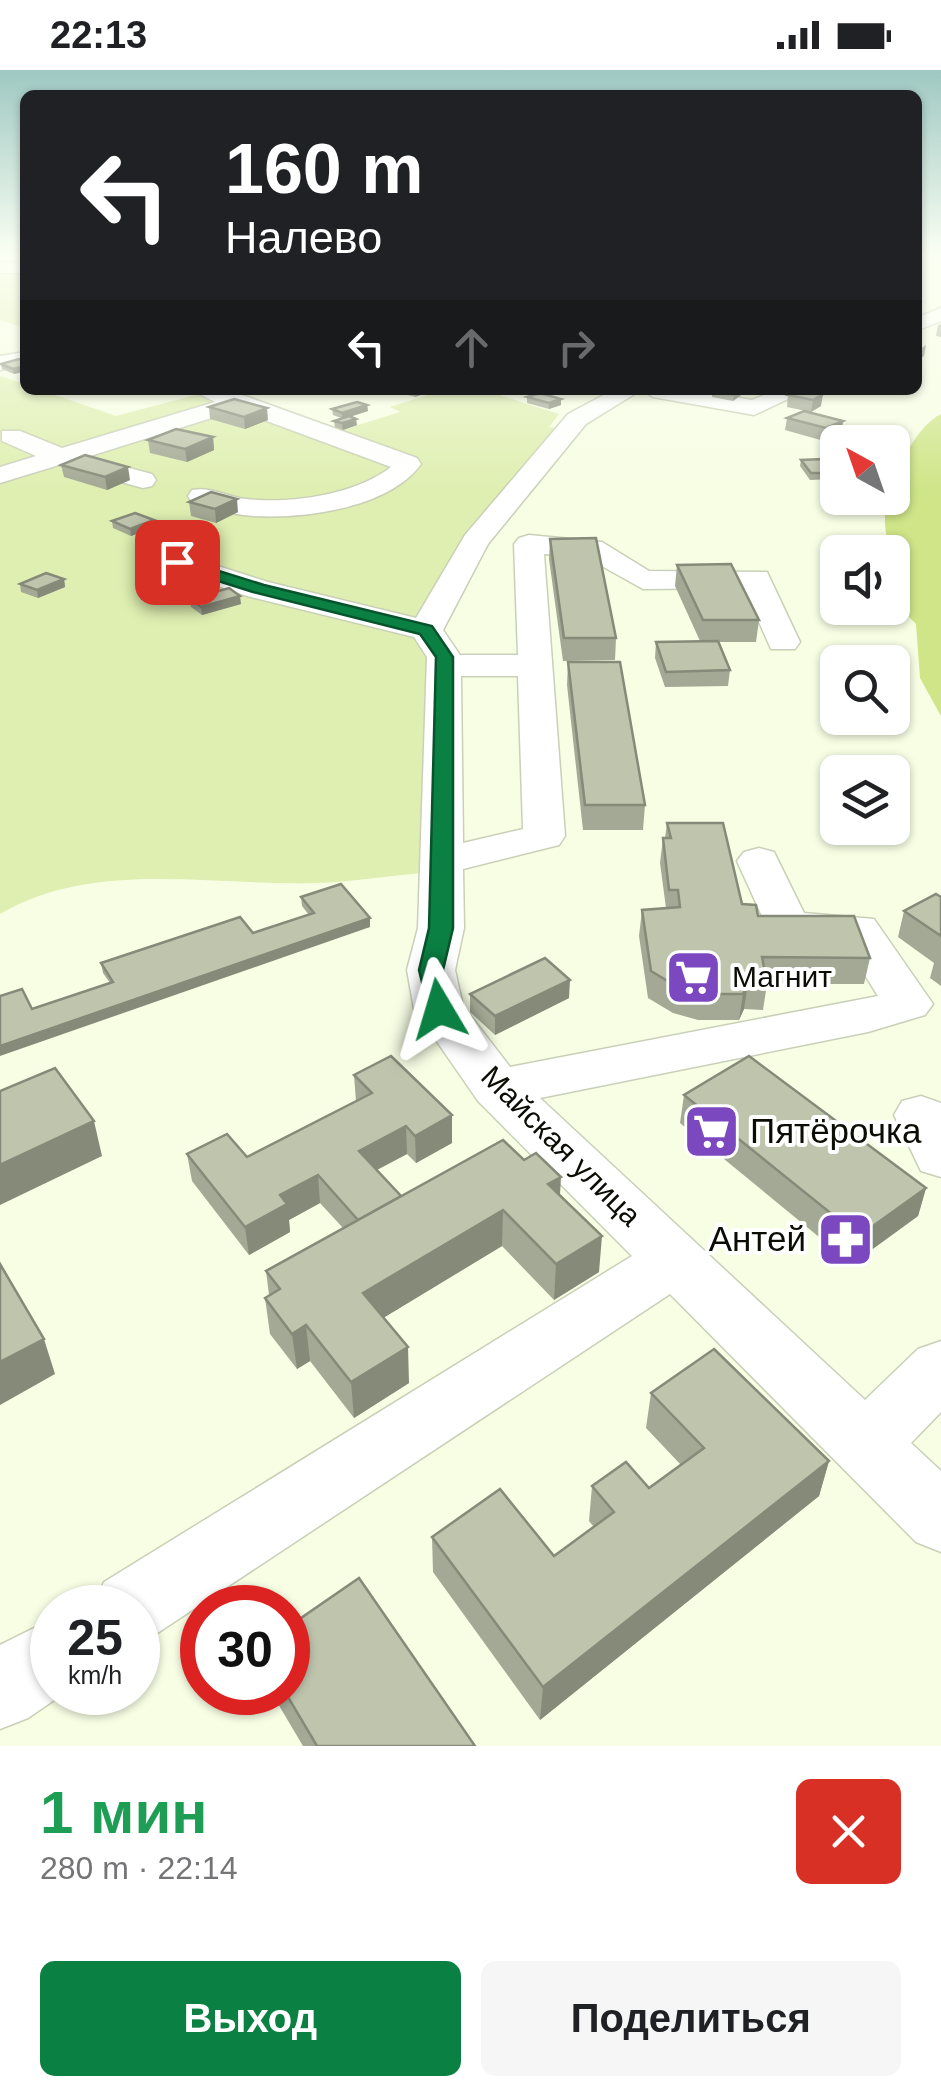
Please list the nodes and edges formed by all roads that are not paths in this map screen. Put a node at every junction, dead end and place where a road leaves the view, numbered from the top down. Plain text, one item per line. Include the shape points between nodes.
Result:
1 (621, 395) edge
2 (681, 395) edge
3 (784, 395) edge
4 (242, 397) edge
5 (11, 436) dead end
6 (60, 456) junction
7 (0, 475) edge
8 (143, 480) dead end
9 (202, 496) edge
10 (475, 541) junction
11 (529, 544) junction
12 (177, 562) dead end
13 (426, 630) junction
14 (782, 642) dead end
15 (444, 666) junction
16 (535, 666) junction
17 (442, 861) junction
18 (759, 861) dead end
19 (924, 1014) edge
20 (497, 1088) junction
21 (675, 1259) junction
22 (941, 1369) edge
23 (865, 1444) junction
24 (941, 1518) edge
25 (160, 1589) edge
26 (30, 1671) edge
27 (0, 1690) edge

1 - 10 street via 577,419
2 - 3 street via 754,408
4 - 6 street
4 - 9 street via 404,460 408,468 328,501 262,508
5 - 6 street
6 - 7 street
6 - 8 street
10 - 11 street
10 - 13 street
11 - 14 street via 591,548 643,580 756,579
11 - 16 street
12 - 13 street
13 - 15 street, Майская улица
15 - 16 street
15 - 17 street, Майская улица
16 - 17 street via 544,836
17 - 20 street, Майская улица via 441,928 431,970 439,1009
18 - 19 street via 787,926 858,929
19 - 20 street via 868,1016
20 - 21 street, Майская улица
21 - 23 street, Майская улица
21 - 25 street
22 - 23 street
23 - 24 street, Майская улица
26 - 27 street

